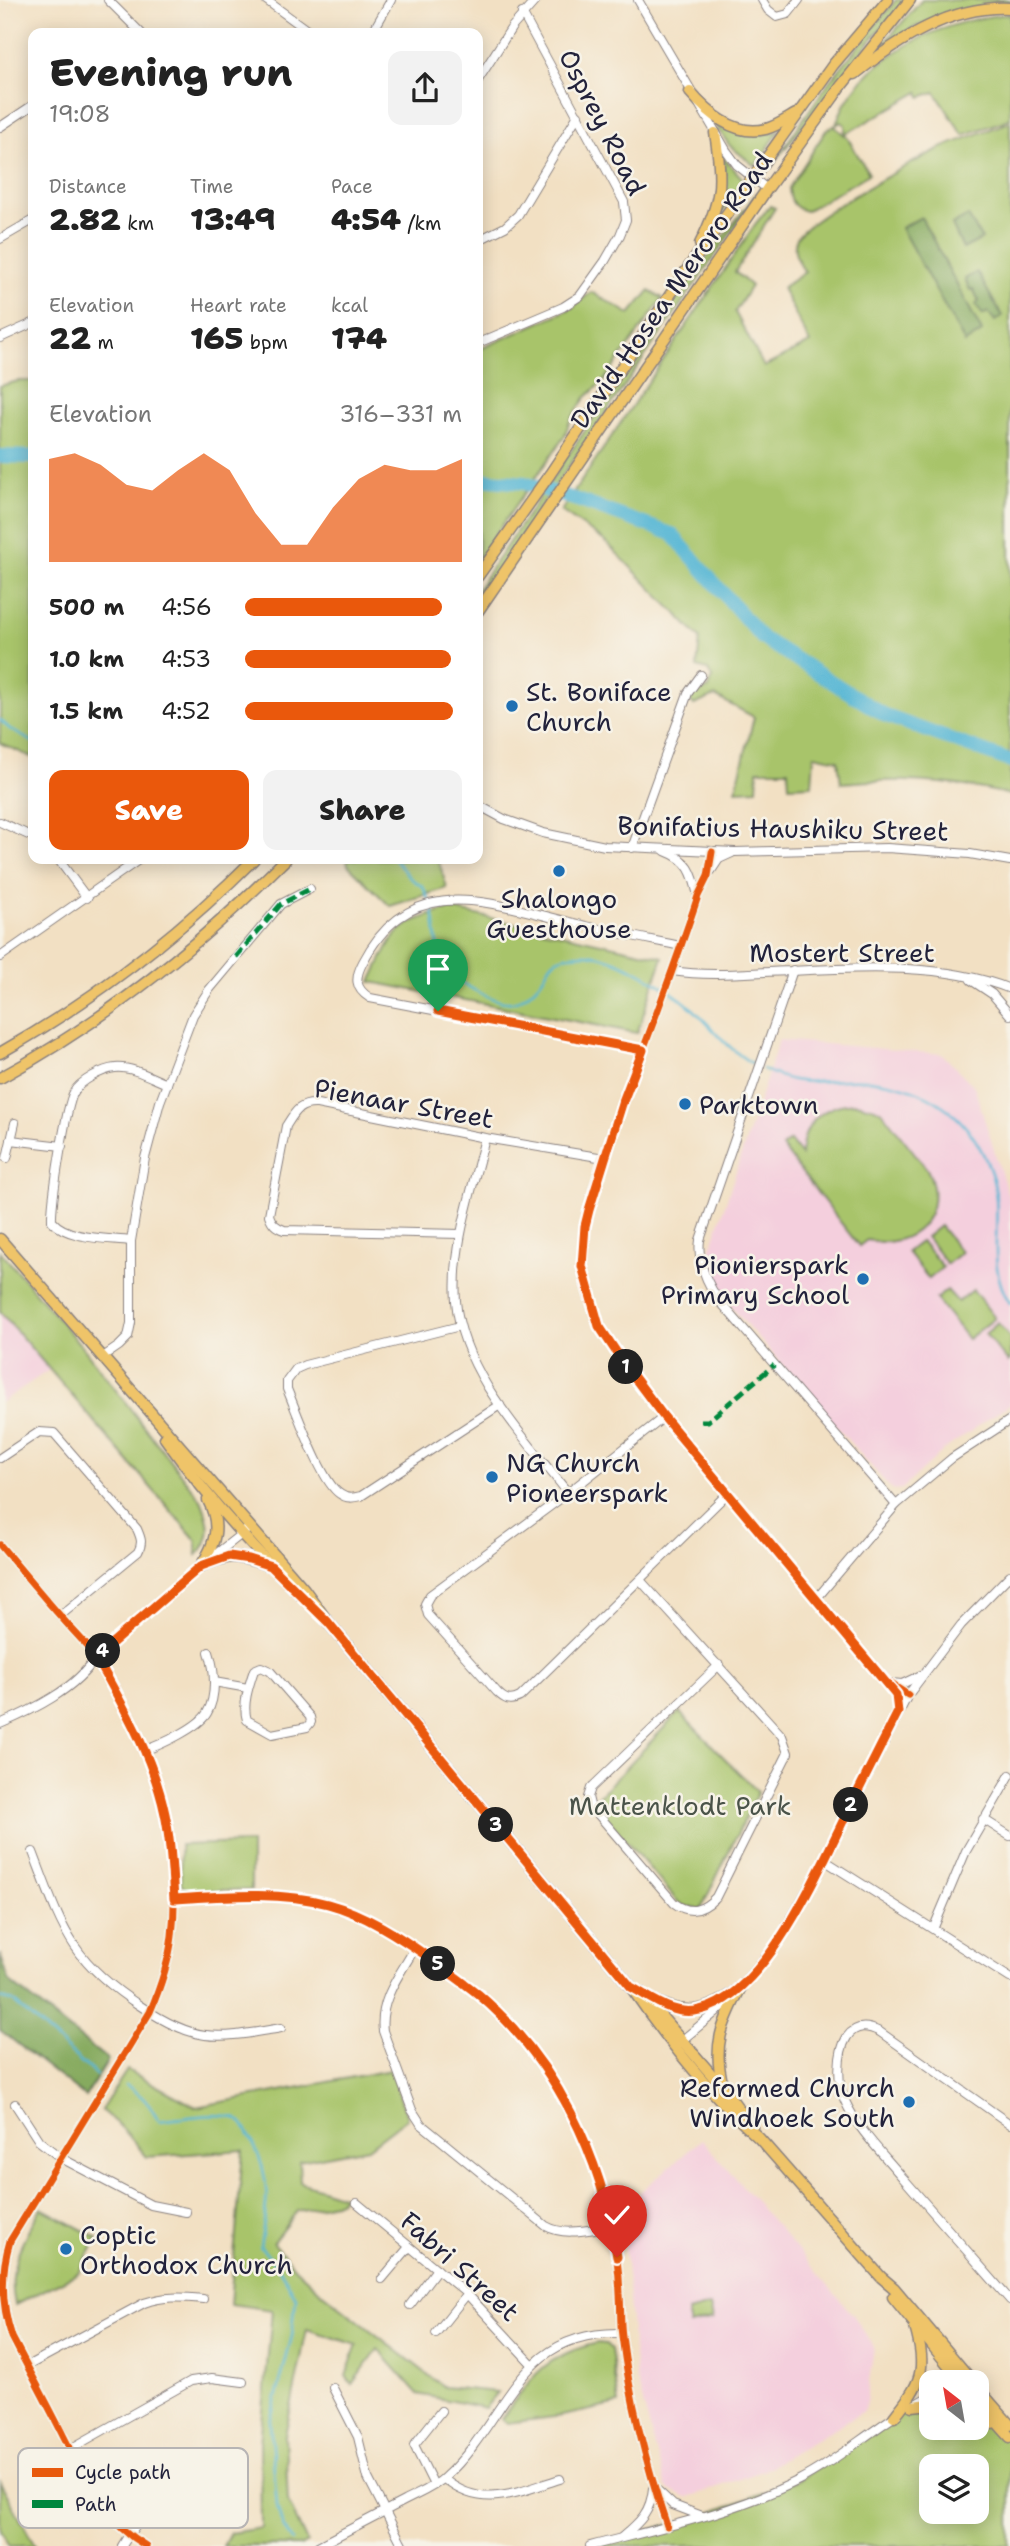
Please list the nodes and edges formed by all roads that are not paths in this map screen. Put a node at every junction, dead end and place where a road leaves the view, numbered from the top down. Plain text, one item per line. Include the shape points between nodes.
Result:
1 (108, 0) edge
2 (391, 0) edge
3 (536, 0) edge
4 (638, 0) edge
5 (762, 0) edge
6 (799, 0) edge
7 (888, 0) edge
8 (910, 0) edge
9 (271, 2) edge
10 (1010, 8) edge
11 (522, 13) junction
12 (136, 28) edge
13 (305, 28) edge
14 (375, 28) edge
15 (483, 71) edge
16 (842, 85) junction
17 (690, 92) junction
18 (28, 108) edge
19 (799, 113) junction
20 (578, 115) junction
21 (0, 127) edge
22 (715, 133) junction
23 (753, 178) junction
24 (767, 189) junction
25 (28, 223) edge
26 (483, 238) edge
27 (0, 239) edge
28 (684, 274) junction
29 (28, 325) edge
30 (0, 338) edge
31 (483, 341) edge
32 (483, 569) edge
33 (483, 604) edge
34 (701, 675) dead end
35 (483, 808) edge
36 (0, 822) edge
37 (28, 835) edge
38 (632, 848) junction
39 (655, 848) junction
40 (712, 852) junction
41 (735, 852) junction
42 (1010, 861) edge
43 (62, 864) edge
44 (134, 864) edge
45 (249, 864) edge
46 (281, 864) edge
47 (708, 876) junction
48 (310, 889) dead end
49 (698, 896) junction
50 (87, 898) junction
51 (681, 946) junction
52 (0, 957) edge
53 (673, 971) junction
54 (793, 971) junction
55 (969, 978) junction
56 (1010, 989) edge
57 (1010, 1015) edge
58 (643, 1050) junction
59 (0, 1053) edge
60 (0, 1078) edge
61 (167, 1084) junction
62 (15, 1123) dead end
63 (485, 1138) junction
64 (11, 1140) junction
65 (62, 1146) junction
66 (7, 1158) dead end
67 (604, 1158) junction
68 (460, 1234) junction
69 (0, 1239) edge
70 (131, 1241) junction
71 (460, 1326) junction
72 (103, 1357) junction
73 (129, 1387) junction
74 (500, 1405) junction
75 (664, 1417) junction
76 (1010, 1420) edge
77 (0, 1458) edge
78 (203, 1489) junction
79 (729, 1492) junction
80 (568, 1493) junction
81 (896, 1505) junction
82 (245, 1531) junction
83 (0, 1545) edge
84 (201, 1566) junction
85 (271, 1566) junction
86 (1010, 1574) edge
87 (641, 1581) junction
88 (817, 1598) junction
89 (60, 1616) junction
90 (328, 1622) junction
91 (209, 1652) dead end
92 (96, 1657) junction
93 (719, 1665) junction
94 (923, 1674) junction
95 (214, 1682) junction
96 (888, 1682) junction
97 (248, 1688) junction
98 (908, 1695) junction
99 (898, 1712) junction
100 (0, 1724) edge
101 (145, 1750) junction
102 (1010, 1775) edge
103 (983, 1819) junction
104 (1010, 1836) edge
105 (33, 1852) dead end
106 (824, 1860) junction
107 (174, 1899) junction
108 (934, 1927) junction
109 (415, 1948) junction
110 (1010, 1978) edge
111 (631, 1987) junction
112 (740, 1989) junction
113 (646, 1997) junction
114 (150, 2012) junction
115 (281, 2028) dead end
116 (678, 2044) junction
117 (724, 2089) junction
118 (16, 2104) dead end
119 (1010, 2124) edge
120 (760, 2138) junction
121 (61, 2158) junction
122 (357, 2203) dead end
123 (186, 2213) dead end
124 (612, 2226) junction
125 (409, 2247) junction
126 (436, 2269) junction
127 (881, 2277) junction
128 (382, 2279) dead end
129 (467, 2294) junction
130 (1, 2299) edge
131 (203, 2299) dead end
132 (1010, 2300) edge
133 (410, 2305) dead end
134 (913, 2322) junction
135 (436, 2333) dead end
136 (621, 2333) junction
137 (532, 2364) junction
138 (27, 2365) junction
139 (954, 2370) edge
140 (955, 2370) edge
141 (243, 2382) dead end
142 (333, 2388) dead end
143 (919, 2402) edge
144 (989, 2404) edge
145 (919, 2405) edge
146 (912, 2406) junction
147 (441, 2411) dead end
148 (989, 2412) edge
149 (894, 2417) junction
150 (989, 2420) edge
151 (1009, 2432) edge
152 (69, 2448) edge
153 (72, 2448) edge
154 (444, 2479) junction
155 (560, 2479) dead end
156 (434, 2485) junction
157 (653, 2485) junction
158 (385, 2511) junction
159 (702, 2516) junction
160 (667, 2526) junction
161 (121, 2528) edge
162 (135, 2528) edge
163 (128, 2536) junction
164 (620, 2538) junction
165 (122, 2546) edge
166 (146, 2546) edge
167 (318, 2546) edge
168 (402, 2546) edge
169 (590, 2546) edge

1 - 12 street
2 - 14 street
3 - 11 street
4 - 17 street
5 - 6 street via 777,17 788,14
7 - 19 main road, David Hosea Meroro Road
8 - 16 main road, David Hosea Meroro Road
9 - 13 street
10 - 16 main road via 977,11 923,28
11 - 15 street
11 - 20 street, Osprey Road
16 - 24 main road, David Hosea Meroro Road
17 - 19 main road via 706,111 736,128 766,129
17 - 22 street
18 - 21 street
19 - 23 main road, David Hosea Meroro Road
20 - 26 street via 518,215
20 - 31 street, Osprey Road via 625,202 626,220 620,235 580,296
22 - 23 street via 737,165
22 - 28 main road via 718,204
23 - 24 street
23 - 28 main road, David Hosea Meroro Road
24 - 33 main road, David Hosea Meroro Road
25 - 27 street
28 - 32 main road, David Hosea Meroro Road
29 - 30 street
34 - 38 street via 688,693
35 - 38 street, Bonifatius Haushiku Street via 542,833
36 - 37 street
38 - 39 street, Bonifatius Haushiku Street
39 - 40 street, Bonifatius Haushiku Street
39 - 49 street via 687,863
40 - 41 street, Bonifatius Haushiku Street
40 - 47 street
41 - 42 street, Bonifatius Haushiku Street via 887,848
41 - 47 street via 719,859
43 - 50 street
44 - 50 street
45 - 59 main road via 153,949
46 - 60 main road via 170,965 82,1030
47 - 49 street
48 - 61 street via 281,904 209,989 193,1015
49 - 51 street
50 - 52 street
51 - 53 street
51 - 58 street via 501,906 453,900 402,914 382,932 356,977 369,998
53 - 54 street, Mostert Street via 725,975
53 - 58 street
54 - 55 street, Mostert Street via 897,969
54 - 81 street via 700,1240 702,1268 717,1298
55 - 56 street, Mostert Street
55 - 57 street via 992,994
58 - 67 street
61 - 65 street via 119,1067 96,1075 72,1095
61 - 70 street via 153,1123
62 - 64 street
63 - 67 street, Pienaar Street
63 - 68 street
63 - 68 street, Pienaar Street via 307,1103 286,1126 270,1215 276,1227
64 - 65 street
64 - 66 street
65 - 70 street via 52,1221 68,1232
67 - 75 street via 585,1226 582,1266 587,1289 599,1326
68 - 71 street via 456,1281
69 - 72 main road
70 - 72 street via 128,1337
71 - 74 street
71 - 74 street via 296,1369 287,1389 314,1451 338,1493 353,1498
72 - 73 main road
73 - 78 main road
73 - 82 main road
74 - 80 street
75 - 79 street
75 - 80 street
76 - 81 street via 951,1458
77 - 89 street via 40,1432 54,1433 142,1538 138,1552
78 - 82 main road
78 - 84 main road via 216,1527 212,1549
79 - 87 street
79 - 88 street
80 - 87 street via 430,1595 425,1604 428,1615 496,1692 512,1701
81 - 88 street
82 - 84 street
82 - 85 main road
82 - 90 main road via 304,1589
83 - 89 street
84 - 85 main road via 229,1556
84 - 92 street
85 - 90 main road
86 - 94 street
87 - 93 street
88 - 96 street
89 - 92 street
90 - 111 main road
91 - 95 street
92 - 100 street via 58,1693
92 - 101 street
93 - 93 street via 782,1737 788,1753 716,1897 701,1909 688,1911 674,1903 588,1797 592,1788
94 - 96 street via 902,1684
94 - 98 street
95 - 97 street
95 - 101 street via 205,1716
96 - 98 street
96 - 99 street
97 - 97 street via 254,1670 267,1668 310,1717 310,1725 275,1734 265,1732 246,1717
98 - 99 street
99 - 106 street
101 - 107 street via 165,1812
102 - 103 street
103 - 104 street
103 - 108 street
105 - 114 street via 71,1944 104,1981
106 - 108 street
106 - 112 street via 776,1946
107 - 109 street via 312,1901 368,1920
107 - 114 street via 168,1959
108 - 110 street
109 - 124 street via 478,1994 527,2045 576,2122
109 - 124 street via 384,2003 382,2022 415,2117 545,2226 561,2231
111 - 113 main road
111 - 116 main road
112 - 113 main road via 699,2011 677,2010
112 - 116 street
112 - 117 main road via 718,2044
113 - 116 main road
114 - 115 street via 209,2036
114 - 121 street
116 - 117 main road
116 - 120 main road via 739,2120
117 - 120 main road
118 - 121 street via 40,2141
119 - 132 street via 880,2032 868,2026 857,2028 847,2038 840,2072 845,2102 866,2135
120 - 127 main road
121 - 123 street via 151,2205
121 - 130 street via 10,2241
122 - 125 street, Fabri Street
124 - 136 street
125 - 126 street, Fabri Street
125 - 128 street
126 - 129 street, Fabri Street
126 - 133 street
127 - 134 main road
127 - 140 main road
129 - 135 street
129 - 137 street, Fabri Street
130 - 138 street via 12,2337
131 - 138 street via 169,2297 144,2303
134 - 139 main road
134 - 149 main road via 920,2348 920,2377
136 - 137 street via 568,2340
136 - 157 street via 630,2400
137 - 154 street
138 - 152 street
141 - 153 street via 191,2381
142 - 158 street via 358,2437 364,2469
143 - 146 street
144 - 151 main road
145 - 146 main road
146 - 149 street
147 - 156 street via 414,2445
148 - 151 main road
149 - 159 street via 800,2479
150 - 151 main road
154 - 155 street via 484,2498
154 - 156 street
156 - 158 street
157 - 159 street via 673,2505
157 - 160 street
157 - 164 street via 652,2501 643,2519
158 - 167 street
158 - 168 street
159 - 160 street
160 - 164 street
161 - 163 street
162 - 163 street
163 - 165 street
163 - 166 street
164 - 169 street

